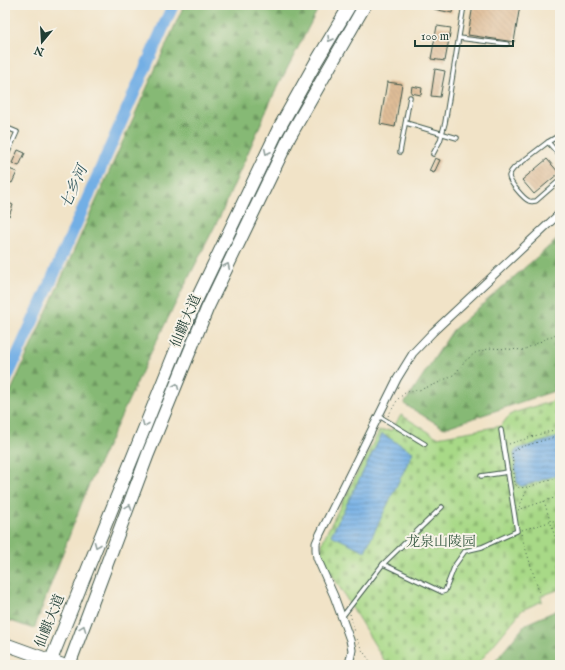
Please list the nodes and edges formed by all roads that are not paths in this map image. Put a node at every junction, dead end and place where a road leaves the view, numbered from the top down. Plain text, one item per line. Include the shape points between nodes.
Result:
1 (350, 5) edge
2 (365, 5) edge
3 (464, 5) edge
4 (459, 38) junction
5 (507, 44) dead end
6 (410, 97) dead end
7 (406, 123) junction
8 (5, 127) edge
9 (443, 133) junction
10 (560, 135) edge
11 (457, 138) dead end
12 (548, 142) junction
13 (400, 152) dead end
14 (433, 154) dead end
15 (560, 156) edge
16 (5, 159) edge
17 (560, 180) edge
18 (560, 214) edge
19 (379, 416) junction
20 (501, 430) dead end
21 (425, 444) dead end
22 (508, 472) junction
23 (481, 476) dead end
24 (442, 507) dead end
25 (383, 564) junction
26 (342, 617) junction
27 (5, 644) edge
28 (50, 663) edge
29 (63, 665) edge
30 (69, 665) edge
31 (349, 665) edge

1 -> 28 main road, 仙麒大道 via 278,130 194,304
30 -> 2 main road, 仙麒大道 via 148,454 207,309 290,136
3 - 4 lane
4 - 5 lane
4 - 9 lane
6 - 7 lane
7 - 9 lane
7 - 13 lane
8 - 16 lane via 16,132
9 - 11 lane
9 - 14 lane
10 - 12 lane
12 - 15 lane
12 - 17 lane via 514,168 509,177 510,181 527,200 531,201 536,200
18 - 19 street via 413,353
19 - 21 lane
19 - 26 street via 316,543 317,558
20 - 22 lane
22 - 23 lane
22 - 25 lane via 516,511 517,531 482,547 465,551 455,565 445,591 442,592
24 - 25 lane
25 - 26 lane
26 - 31 street via 352,650
27 - 28 main road
28 - 29 main road

